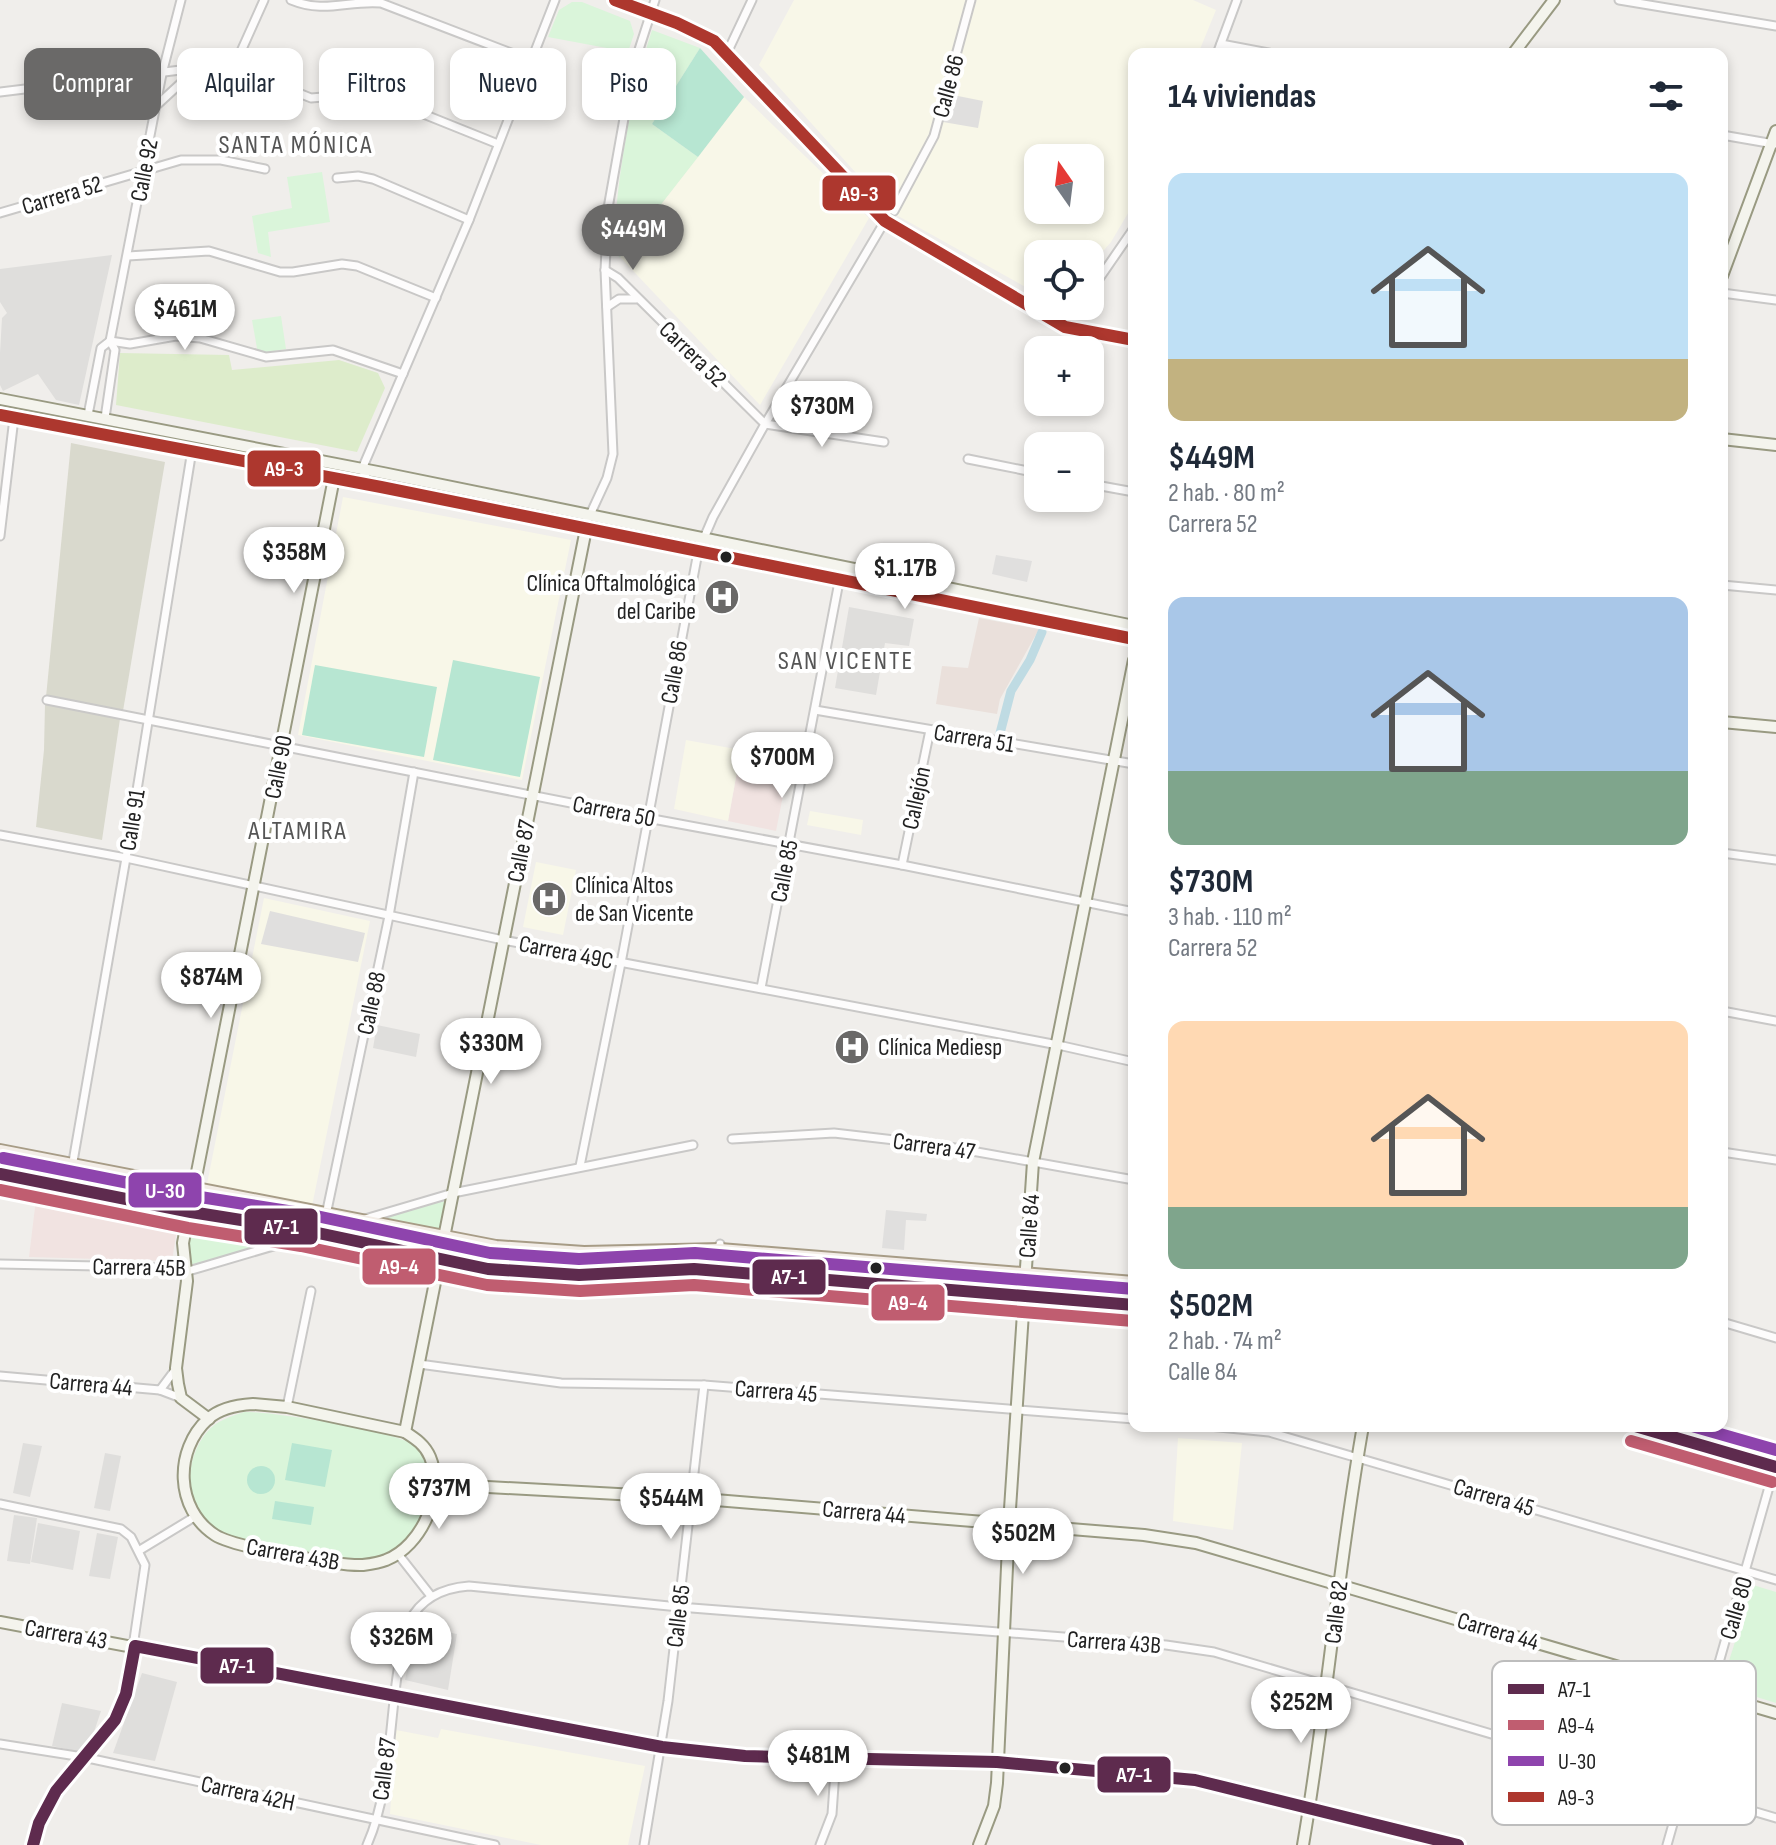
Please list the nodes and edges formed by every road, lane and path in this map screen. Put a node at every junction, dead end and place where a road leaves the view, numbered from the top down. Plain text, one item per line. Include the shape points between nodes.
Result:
1 (181, 0) edge
2 (264, 0) edge
3 (291, 0) edge
4 (555, 0) edge
5 (615, 0) edge
6 (655, 0) edge
7 (752, 0) edge
8 (971, 0) edge
9 (1237, 0) edge
10 (1554, 0) edge
11 (1619, 0) edge
12 (650, 13) junction
13 (1776, 26) edge
14 (1221, 44) junction
15 (243, 48) edge
16 (498, 48) edge
17 (537, 48) edge
18 (1219, 48) edge
19 (1242, 48) edge
20 (1518, 48) edge
21 (727, 53) junction
22 (177, 71) edge
23 (162, 74) junction
24 (161, 79) edge
25 (177, 87) edge
26 (0, 92) edge
27 (303, 95) edge
28 (161, 101) edge
29 (153, 120) edge
30 (508, 120) edge
31 (1776, 131) edge
32 (1728, 136) edge
33 (498, 144) junction
34 (1774, 144) edge
35 (265, 169) dead end
36 (144, 170) junction
37 (337, 178) dead end
38 (894, 211) dead end
39 (0, 213) edge
40 (469, 220) junction
41 (885, 221) junction
42 (1128, 244) edge
43 (128, 256) junction
44 (1728, 261) edge
45 (605, 270) junction
46 (1104, 274) edge
47 (1728, 294) edge
48 (436, 298) junction
49 (638, 300) junction
50 (1776, 300) edge
51 (607, 307) junction
52 (1070, 320) edge
53 (1065, 327) junction
54 (1128, 339) edge
55 (110, 341) junction
56 (403, 374) junction
57 (0, 399) edge
58 (0, 415) edge
59 (88, 415) junction
60 (14, 418) junction
61 (105, 418) junction
62 (765, 424) junction
63 (1728, 440) edge
64 (884, 442) dead end
65 (1776, 445) edge
66 (192, 450) junction
67 (968, 459) dead end
68 (362, 469) junction
69 (1024, 470) edge
70 (334, 478) junction
71 (370, 485) junction
72 (1104, 487) edge
73 (1128, 491) edge
74 (589, 517) junction
75 (586, 530) junction
76 (0, 536) edge
77 (703, 540) junction
78 (698, 552) junction
79 (851, 569) junction
80 (842, 582) junction
81 (1728, 586) edge
82 (1776, 590) edge
83 (1128, 625) edge
84 (1128, 638) edge
85 (1128, 692) edge
86 (47, 700) dead end
87 (815, 710) junction
88 (148, 720) junction
89 (1728, 723) edge
90 (1776, 727) edge
91 (930, 730) junction
92 (282, 746) junction
93 (1115, 761) junction
94 (1128, 763) edge
95 (414, 772) junction
96 (532, 795) junction
97 (647, 818) junction
98 (0, 835) edge
99 (789, 844) junction
100 (1728, 854) edge
101 (126, 858) junction
102 (1776, 860) edge
103 (902, 865) junction
104 (255, 886) junction
105 (1086, 902) junction
106 (1128, 911) edge
107 (389, 916) junction
108 (503, 940) junction
109 (621, 963) junction
110 (761, 988) junction
111 (1728, 1012) edge
112 (1776, 1021) edge
113 (1058, 1045) junction
114 (1128, 1061) edge
115 (732, 1139) dead end
116 (693, 1145) dead end
117 (0, 1151) edge
118 (1728, 1153) edge
119 (1776, 1160) edge
120 (1033, 1162) junction
121 (72, 1165) junction
122 (580, 1166) junction
123 (0, 1174) edge
124 (1128, 1179) edge
125 (75, 1188) junction
126 (195, 1190) junction
127 (453, 1193) junction
128 (191, 1212) junction
129 (326, 1213) junction
130 (358, 1220) junction
131 (322, 1234) junction
132 (444, 1237) junction
133 (720, 1247) junction
134 (439, 1260) junction
135 (0, 1264) edge
136 (717, 1271) junction
137 (185, 1272) junction
138 (1025, 1275) junction
139 (1128, 1283) edge
140 (311, 1291) dead end
141 (1024, 1296) junction
142 (1128, 1305) edge
143 (1728, 1324) edge
144 (1776, 1338) edge
145 (419, 1364) junction
146 (176, 1368) junction
147 (0, 1376) edge
148 (704, 1385) junction
149 (160, 1390) junction
150 (181, 1398) junction
151 (287, 1407) junction
152 (1016, 1410) junction
153 (209, 1419) junction
154 (1128, 1419) edge
155 (405, 1432) junction
156 (1269, 1432) edge
157 (1362, 1432) edge
158 (1658, 1432) edge
159 (1698, 1432) edge
160 (1357, 1458) junction
161 (1776, 1462) edge
162 (434, 1484) junction
163 (691, 1498) junction
164 (0, 1504) edge
165 (196, 1516) junction
166 (1009, 1524) junction
167 (140, 1550) junction
168 (398, 1554) junction
169 (1746, 1571) junction
170 (1776, 1580) edge
171 (1338, 1585) junction
172 (431, 1596) junction
173 (679, 1607) junction
174 (0, 1622) edge
175 (1003, 1633) junction
176 (135, 1646) junction
177 (1600, 1661) edge
178 (1720, 1661) edge
179 (1327, 1688) junction
180 (394, 1696) junction
181 (1756, 1707) edge
182 (1776, 1713) edge
183 (1492, 1736) edge
184 (0, 1744) edge
185 (662, 1747) junction
186 (83, 1757) junction
187 (836, 1757) junction
188 (997, 1762) junction
189 (1309, 1808) junction
190 (1756, 1812) edge
191 (1776, 1818) edge
192 (378, 1821) junction
193 (1673, 1825) edge
194 (33, 1845) edge
195 (367, 1845) edge
196 (495, 1845) edge
197 (644, 1845) edge
198 (820, 1845) edge
199 (979, 1845) edge
200 (1303, 1845) edge
201 (1458, 1845) edge
202 (1667, 1845) edge

1 - 23 street, Calle 92
2 - 15 street
3 - 16 street via 323,8 381,3
4 - 17 street
5 - 12 street
6 - 12 street, Calle 87
7 - 21 street
8 - 38 street, Calle 86 via 934,136
9 - 14 street
10 - 20 street
11 - 13 street
12 - 21 street via 703,33
12 - 45 street, Calle 87 via 633,68 611,193
14 - 18 street
14 - 19 street
21 - 41 street
22 - 23 street
23 - 24 street, Calle 92
23 - 26 street
25 - 28 street
27 - 33 street via 371,93
29 - 36 street, Calle 92
30 - 33 street
31 - 34 street
32 - 34 street
33 - 40 street
34 - 44 street
35 - 36 street, Carrera 52 via 203,158
36 - 39 street, Carrera 52
36 - 43 street, Calle 92
37 - 40 street via 373,179
40 - 48 street
41 - 53 street
41 - 62 street, Calle 86
42 - 46 street
43 - 48 street via 209,251 280,272 357,266
43 - 55 street, Calle 92
45 - 49 street, Carrera 52
45 - 51 street, Calle 87
47 - 50 street
48 - 56 street
49 - 51 street, Carrera 52 via 619,299
49 - 62 street, Carrera 52
51 - 74 street, Calle 87 via 613,454
52 - 53 street
53 - 54 street
55 - 56 street via 200,338 266,357 333,350
55 - 59 street, Calle 92 via 101,348
55 - 61 street, Calle 92 via 115,350
56 - 68 street
57 - 59 street
58 - 60 street
59 - 61 street
60 - 66 street
60 - 76 street
61 - 68 street
62 - 64 street
62 - 77 street, Calle 86
63 - 65 street
66 - 70 street
66 - 88 street, Calle 91
67 - 69 street
68 - 70 street
68 - 71 street
68 - 74 street
70 - 71 street
70 - 92 street, Calle 90
71 - 75 street
72 - 73 street
74 - 75 street, Calle 87
74 - 77 street
75 - 78 street
75 - 96 street, Calle 87
77 - 78 street, Calle 86
77 - 79 street
78 - 80 street
78 - 97 street, Calle 86
79 - 80 street, Calle 85
79 - 83 street
80 - 84 street
80 - 87 street, Calle 85
81 - 82 street
85 - 93 street, Calle 84
86 - 88 street, Carrera 50
87 - 91 street, Carrera 51
87 - 99 street, Calle 85
88 - 92 street, Carrera 50
88 - 101 street, Calle 91
89 - 90 street
91 - 93 street, Carrera 51
91 - 103 street, Callejón
92 - 95 street, Carrera 50
92 - 104 street, Calle 90
93 - 94 street, Carrera 51
93 - 105 street, Calle 84
95 - 96 street, Carrera 50
95 - 107 street, Calle 88
96 - 97 street, Carrera 50
96 - 108 street, Calle 87
97 - 99 street, Carrera 50
97 - 109 street, Calle 86
98 - 101 street, Carrera 49C
99 - 103 street, Carrera 50
99 - 110 street, Calle 85
100 - 102 street
101 - 104 street, Carrera 49C
101 - 121 street, Calle 91
103 - 105 street, Carrera 50
104 - 107 street, Carrera 49C
104 - 126 street, Calle 90
105 - 106 street, Carrera 50
105 - 113 street, Calle 84
107 - 108 street, Carrera 49C
107 - 129 street, Calle 88
108 - 109 street, Carrera 49C
108 - 127 street, Calle 87
109 - 110 street, Carrera 49C
109 - 122 street, Calle 86
110 - 113 street, Carrera 49C
111 - 112 street
113 - 114 street, Carrera 49C
113 - 120 street, Calle 84
115 - 120 street, Carrera 47 via 834,1133
116 - 122 street
117 - 121 main road
118 - 119 street
120 - 124 street, Carrera 47
120 - 138 street, Calle 84
121 - 125 street, Calle 91
121 - 126 main road
122 - 127 street
123 - 125 main road
125 - 128 main road
126 - 128 street, Calle 90
126 - 129 main road
127 - 130 street
127 - 132 street, Calle 87
128 - 131 main road
128 - 137 street, Calle 90 via 183,1243
129 - 130 main road
129 - 131 street, Calle 88
130 - 131 street
130 - 132 main road
131 - 134 main road
131 - 137 street, Carrera 45B
132 - 133 main road via 496,1247 584,1253
132 - 134 street, Calle 87
133 - 136 street
133 - 138 main road
134 - 136 main road via 534,1274
134 - 145 street, Calle 87
135 - 137 street, Carrera 45B
136 - 141 main road
137 - 146 street, Calle 90
138 - 139 main road
138 - 141 street, Calle 84
140 - 151 street
141 - 142 main road
141 - 152 street, Calle 84
143 - 144 street
145 - 148 street, Carrera 45 via 561,1383
145 - 155 street, Calle 87
146 - 149 street, Calle 90
146 - 150 street, Calle 90
147 - 149 street, Carrera 44
148 - 152 street, Carrera 45
148 - 163 street, Calle 85
149 - 150 street, Carrera 44
150 - 153 street
151 - 153 street via 235,1405
151 - 155 street
152 - 154 street, Carrera 45
152 - 166 street, Calle 84
153 - 165 street via 185,1457 184,1488
155 - 162 street via 425,1448
156 - 160 street, Carrera 45
157 - 160 street, Calle 82
158 - 161 main road
159 - 161 main road
160 - 169 street, Carrera 45
160 - 171 street, Calle 82
161 - 169 street, Calle 80
162 - 163 street, Carrera 44
162 - 168 street via 427,1518
163 - 166 street, Carrera 44
163 - 173 street, Calle 85
164 - 167 street via 111,1525
165 - 167 street
165 - 168 street, Carrera 43B via 211,1533 236,1544 362,1565
166 - 171 street, Carrera 44 via 1196,1543
166 - 175 street, Calle 84
167 - 176 street via 145,1569
168 - 172 street
169 - 170 street, Carrera 45
169 - 178 street, Calle 80
171 - 177 street, Carrera 44
171 - 179 street, Calle 82
172 - 173 street, Carrera 43B via 469,1586
172 - 180 street, Calle 87 via 407,1625
173 - 175 street, Carrera 43B
173 - 185 street, Calle 85
174 - 176 street, Carrera 43
175 - 179 street, Carrera 43B via 1214,1652
175 - 188 street, Calle 84
176 - 180 street, Carrera 43
176 - 186 street via 115,1720
179 - 183 street, Carrera 43B
179 - 189 street, Calle 82
180 - 185 street, Carrera 43
180 - 192 street, Calle 87
181 - 182 street, Carrera 44
184 - 186 street, Carrera 42H
185 - 187 street, Carrera 43 via 745,1756
185 - 197 street, Calle 85
186 - 192 street, Carrera 42H
186 - 194 street via 51,1799
187 - 188 street, Carrera 43
187 - 198 street via 832,1814
188 - 189 street, Carrera 43 via 1195,1780
188 - 199 street, Calle 84 via 994,1806
189 - 200 street, Calle 82
189 - 201 street, Carrera 43
190 - 191 street, Carrera 43B
192 - 195 street, Calle 87
192 - 196 street, Carrera 42H
193 - 202 street, Calle 80

